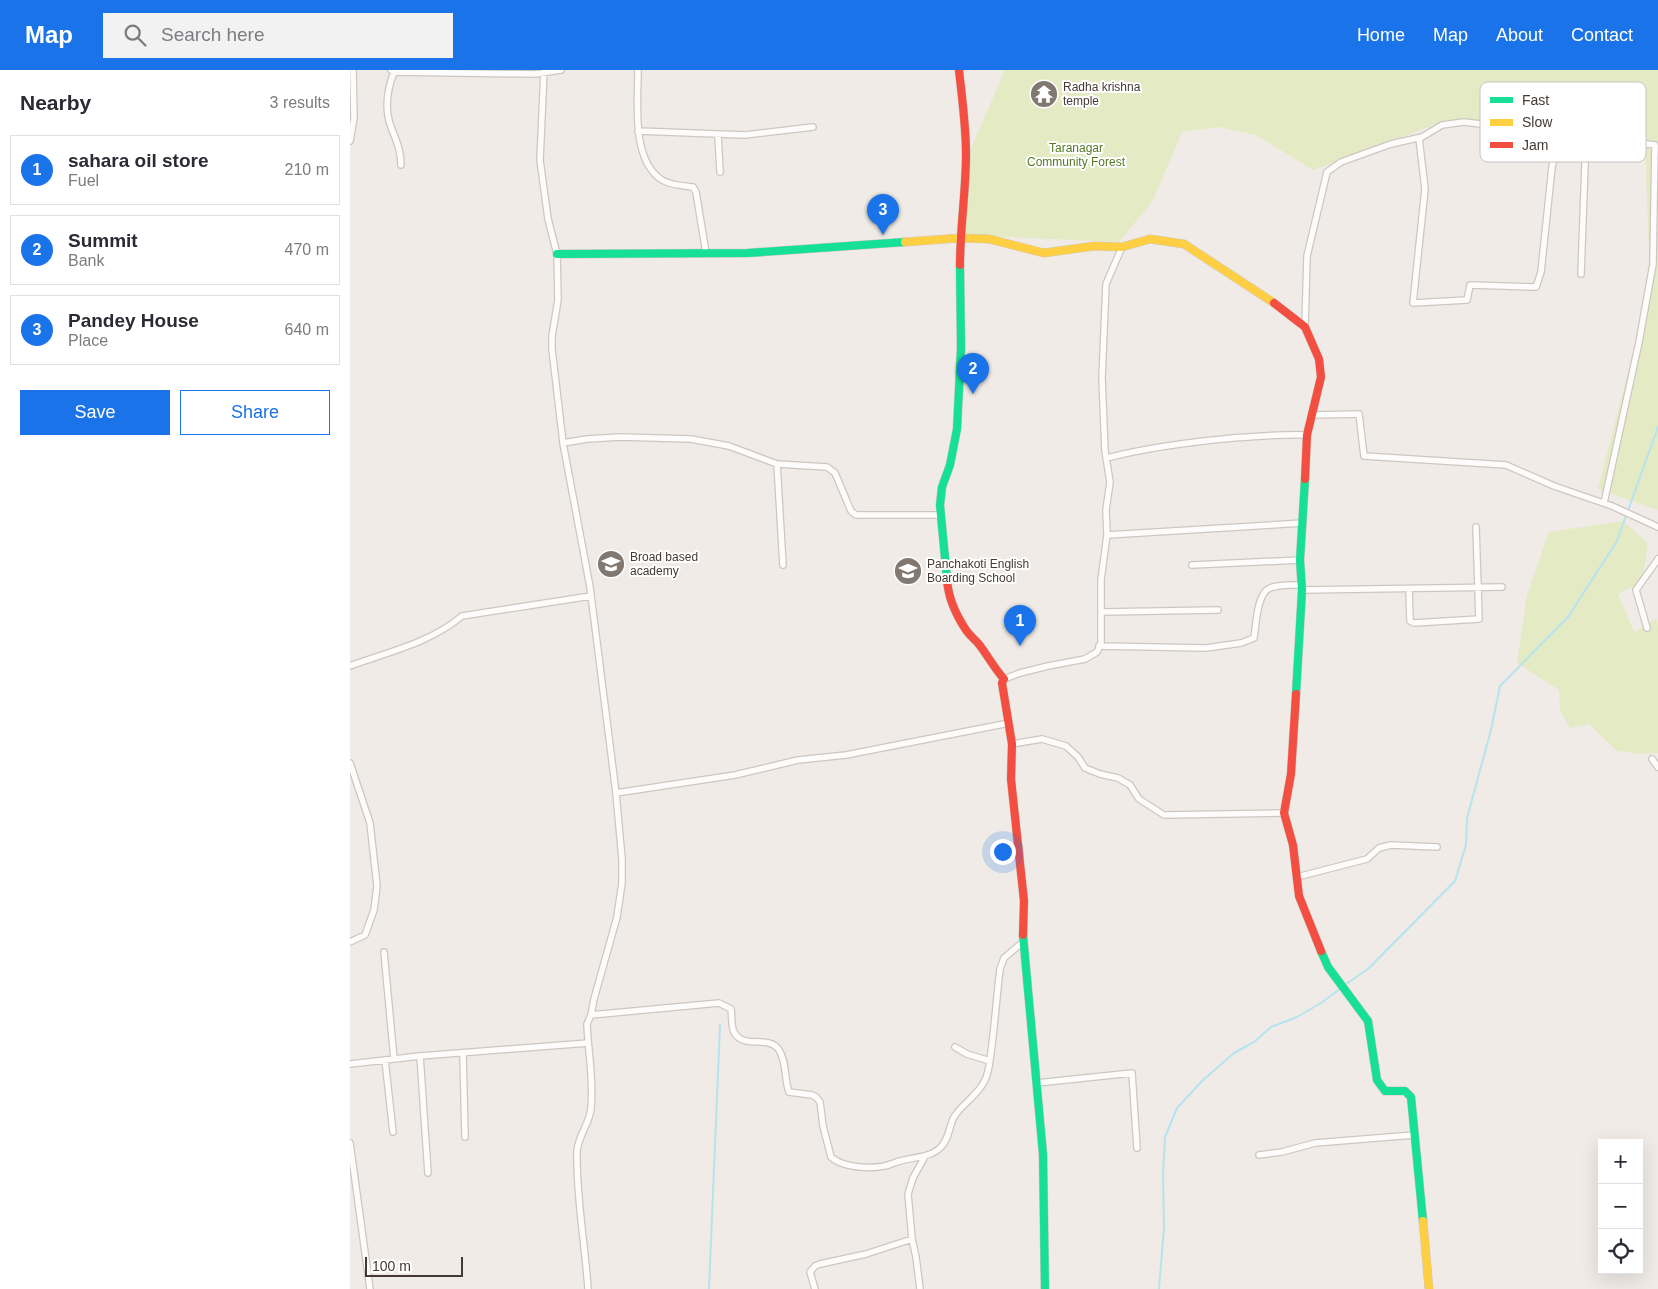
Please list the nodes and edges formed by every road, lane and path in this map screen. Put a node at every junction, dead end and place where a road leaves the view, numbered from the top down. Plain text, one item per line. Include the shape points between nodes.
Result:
1 (353, 70) edge
2 (561, 70) edge
3 (638, 70) edge
4 (959, 70) edge
5 (393, 71) edge
6 (544, 72) edge
7 (1480, 124) edge
8 (813, 127) dead end
9 (638, 131) junction
10 (718, 135) junction
11 (1419, 138) junction
12 (350, 141) edge
13 (1646, 144) edge
14 (1553, 162) edge
15 (1585, 162) edge
16 (401, 165) dead end
17 (720, 172) dead end
18 (960, 238) junction
19 (1122, 247) junction
20 (706, 253) junction
21 (557, 254) junction
22 (1581, 274) dead end
23 (1305, 327) junction
24 (1312, 415) junction
25 (1307, 435) junction
26 (563, 443) junction
27 (1106, 458) junction
28 (777, 464) junction
29 (1604, 503) junction
30 (941, 515) junction
31 (1303, 523) junction
32 (1476, 527) dead end
33 (1658, 527) edge
34 (1106, 535) junction
35 (1658, 559) edge
36 (1300, 560) junction
37 (784, 565) dead end
38 (1192, 565) dead end
39 (1502, 587) dead end
40 (1302, 588) junction
41 (1479, 588) junction
42 (1409, 589) junction
43 (591, 596) junction
44 (1218, 610) dead end
45 (1102, 612) junction
46 (1647, 628) dead end
47 (1099, 646) junction
48 (350, 666) edge
49 (1004, 680) junction
50 (1009, 723) junction
51 (1012, 744) junction
52 (1652, 760) dead end
53 (350, 763) edge
54 (1658, 767) edge
55 (616, 794) junction
56 (1284, 813) junction
57 (1437, 847) dead end
58 (1297, 878) junction
59 (350, 942) edge
60 (1023, 942) junction
61 (384, 952) dead end
62 (591, 1015) junction
63 (588, 1043) junction
64 (955, 1048) dead end
65 (463, 1054) junction
66 (420, 1056) junction
67 (385, 1060) junction
68 (394, 1060) junction
69 (990, 1061) junction
70 (350, 1064) edge
71 (1037, 1083) junction
72 (393, 1132) dead end
73 (1414, 1135) junction
74 (466, 1137) dead end
75 (350, 1143) edge
76 (1137, 1148) dead end
77 (1259, 1155) dead end
78 (925, 1156) junction
79 (428, 1173) dead end
80 (912, 1239) junction
81 (370, 1289) edge
82 (588, 1289) edge
83 (814, 1289) edge
84 (920, 1289) edge
85 (1045, 1289) edge
86 (1429, 1289) edge

1 - 12 street via 354,118
2 - 6 street
3 - 9 street
4 - 18 street via 966,156
5 - 6 street
5 - 16 street via 388,86 387,110
6 - 21 street via 540,160 548,219
7 - 11 street via 1442,125
8 - 10 street
9 - 10 street
9 - 20 street via 649,170 664,182 693,187 696,192
10 - 17 street
11 - 14 street via 1424,189 1413,303 1467,300 1470,285 1536,287 1541,272
11 - 23 street via 1341,162 1327,172 1307,256
13 - 29 street via 1655,145 1653,264
15 - 22 street
18 - 19 street via 989,239 1044,253 1094,246
18 - 20 street
18 - 30 street via 961,348 957,429 942,487
19 - 23 street via 1150,239 1184,244 1266,296
19 - 27 street via 1106,284 1102,378
20 - 21 street
21 - 26 street via 558,300 551,344
23 - 24 street via 1319,358 1321,377
24 - 25 street
24 - 29 street via 1359,414 1364,456 1506,465
25 - 27 street via 1189,442 1155,446
25 - 31 street
26 - 28 street via 620,437 691,439 738,448
26 - 43 street
27 - 34 street via 1110,482
28 - 30 street via 828,467 835,473 851,511 856,515
28 - 37 street
29 - 33 street
30 - 49 street via 948,592 966,630
31 - 34 street
31 - 36 street
32 - 41 street
34 - 45 street via 1101,580
35 - 46 street via 1636,590
36 - 38 street
36 - 40 street
39 - 41 street
40 - 42 street
40 - 47 street via 1285,585 1269,588 1261,596 1254,638 1241,643 1206,648
40 - 56 street via 1291,774
41 - 42 street
41 - 42 street via 1480,619 1422,623 1410,621
43 - 48 street via 462,616 429,638
43 - 55 street
44 - 45 street
45 - 47 street
47 - 49 street via 1097,652 1085,659 1048,666
49 - 50 street
50 - 51 street
50 - 55 street via 846,755 798,760 735,775
51 - 56 street via 1042,740 1066,746 1084,768 1118,778 1130,785 1139,799 1164,814
51 - 60 street via 1011,779 1024,901
52 - 54 street
53 - 59 street via 370,823 377,886 374,910 365,935
55 - 62 street via 622,883 617,917
56 - 58 street via 1293,844
57 - 58 street via 1391,845 1379,848 1367,859
58 - 73 street via 1299,896 1328,967 1368,1021 1380,1086 1385,1091 1405,1092 1411,1097
60 - 69 street via 1004,958 1000,969
60 - 71 street
61 - 68 street
62 - 63 street via 587,1024
62 - 78 street via 719,1003 731,1009 734,1031 739,1039 769,1043 779,1049 789,1092 812,1095 820,1102 829,1151 836,1161 866,1167 888,1166 906,1158
63 - 65 street
63 - 82 street via 591,1111 577,1150
64 - 69 street
65 - 66 street
65 - 74 street
66 - 68 street
66 - 79 street
67 - 68 street
67 - 70 street
67 - 72 street
69 - 78 street via 984,1082 959,1110 940,1148
71 - 76 street via 1132,1073
71 - 85 street via 1043,1154
73 - 77 street via 1315,1143
73 - 86 street
75 - 81 street
78 - 80 street via 908,1194
80 - 83 street via 815,1266 810,1272
80 - 84 street

